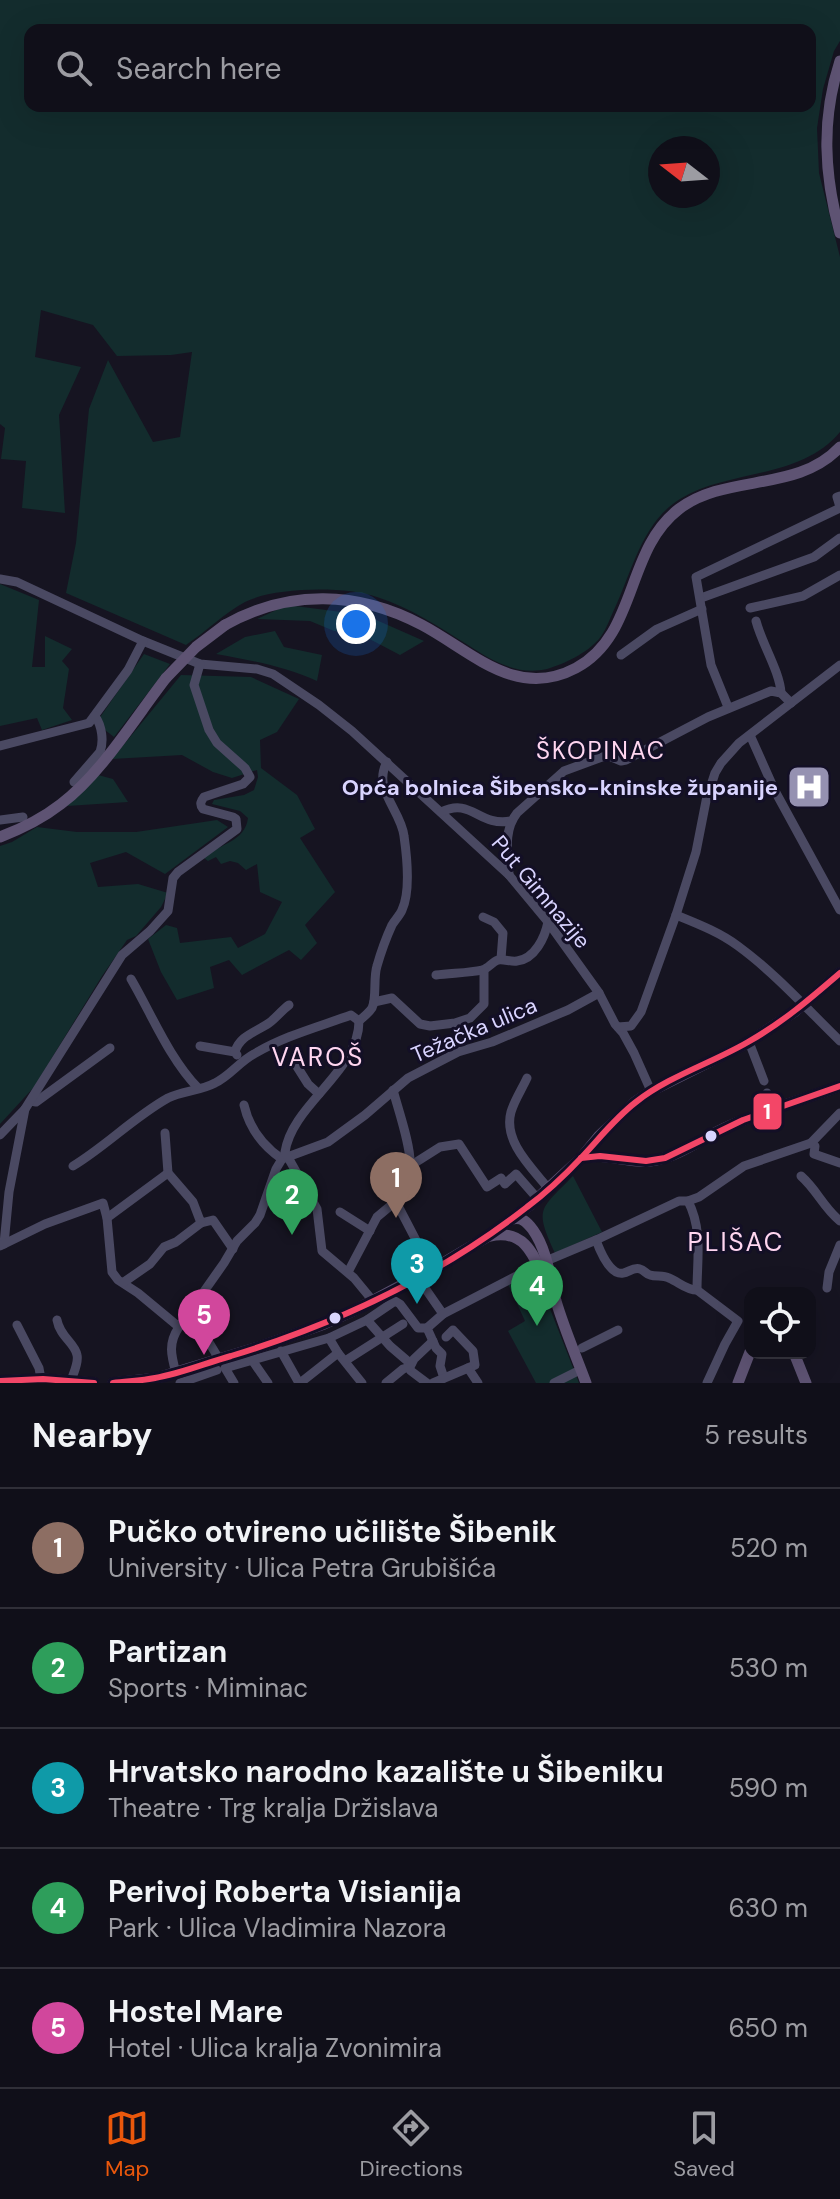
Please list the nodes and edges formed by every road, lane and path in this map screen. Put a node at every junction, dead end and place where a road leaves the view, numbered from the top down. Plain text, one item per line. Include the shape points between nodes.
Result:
1 (840, 61) edge
2 (840, 233) edge
3 (840, 447) edge
4 (840, 496) edge
5 (840, 508) edge
6 (840, 538) edge
7 (840, 575) edge
8 (0, 579) edge
9 (701, 604) junction
10 (750, 608) dead end
11 (756, 621) dead end
12 (143, 641) junction
13 (621, 655) dead end
14 (200, 664) junction
15 (840, 665) edge
16 (781, 693) junction
17 (791, 703) junction
18 (728, 707) junction
19 (95, 716) junction
20 (750, 735) junction
21 (0, 746) edge
22 (387, 762) junction
23 (74, 782) dead end
24 (441, 812) junction
25 (23, 817) dead end
26 (0, 820) edge
27 (511, 821) junction
28 (0, 837) edge
29 (509, 875) junction
30 (840, 910) edge
31 (676, 915) junction
32 (483, 917) dead end
33 (548, 922) junction
34 (501, 959) junction
35 (484, 970) junction
36 (840, 973) edge
37 (436, 975) dead end
38 (131, 979) dead end
39 (599, 993) junction
40 (374, 1002) junction
41 (289, 1005) dead end
42 (803, 1005) junction
43 (359, 1021) junction
44 (618, 1027) junction
45 (840, 1041) edge
46 (749, 1042) junction
47 (200, 1046) dead end
48 (110, 1048) dead end
49 (239, 1056) junction
50 (296, 1065) dead end
51 (527, 1078) dead end
52 (764, 1081) dead end
53 (840, 1086) edge
54 (198, 1088) junction
55 (393, 1090) junction
56 (651, 1091) junction
57 (767, 1093) dead end
58 (319, 1094) junction
59 (28, 1105) junction
60 (244, 1105) dead end
61 (774, 1110) junction
62 (840, 1113) edge
63 (165, 1133) dead end
64 (0, 1135) edge
65 (597, 1138) junction
66 (811, 1143) junction
67 (607, 1156) junction
68 (285, 1158) junction
69 (581, 1158) junction
70 (840, 1163) edge
71 (73, 1166) dead end
72 (410, 1166) junction
73 (168, 1173) junction
74 (801, 1176) dead end
75 (543, 1193) junction
76 (688, 1201) junction
77 (395, 1202) junction
78 (340, 1212) dead end
79 (518, 1216) junction
80 (107, 1218) junction
81 (840, 1221) edge
82 (201, 1223) junction
83 (370, 1231) junction
84 (535, 1232) junction
85 (487, 1237) junction
86 (596, 1240) junction
87 (526, 1244) junction
88 (2, 1245) edge
89 (840, 1245) edge
90 (233, 1249) junction
91 (546, 1261) junction
92 (532, 1268) dead end
93 (431, 1269) junction
94 (348, 1272) junction
95 (420, 1281) dead end
96 (124, 1282) junction
97 (827, 1288) dead end
98 (697, 1290) junction
99 (373, 1301) junction
100 (556, 1301) junction
101 (442, 1315) junction
102 (185, 1316) junction
103 (57, 1320) dead end
104 (367, 1320) junction
105 (408, 1322) junction
106 (17, 1325) dead end
107 (179, 1327) junction
108 (427, 1328) junction
109 (618, 1330) dead end
110 (382, 1336) junction
111 (446, 1337) dead end
112 (329, 1338) junction
113 (432, 1345) junction
114 (582, 1348) dead end
115 (281, 1351) junction
116 (341, 1357) junction
117 (747, 1359) edge
118 (796, 1359) edge
119 (252, 1360) junction
120 (220, 1366) junction
121 (411, 1367) junction
122 (468, 1368) junction
123 (576, 1372) dead end
124 (178, 1378) edge
125 (444, 1378) junction
126 (41, 1379) junction
127 (0, 1381) edge
128 (71, 1381) edge
129 (194, 1381) edge
130 (359, 1382) edge
131 (94, 1383) edge
132 (113, 1383) edge
133 (234, 1383) edge
134 (268, 1383) edge
135 (299, 1383) edge
136 (386, 1383) edge
137 (405, 1383) edge
138 (428, 1383) edge
139 (478, 1383) edge
140 (554, 1383) edge
141 (586, 1383) edge
142 (707, 1383) edge
143 (738, 1383) edge
144 (806, 1383) edge

1 - 2 main road via 830,98 826,158
3 - 28 main road, bridge via 810,469 700,497 669,517 652,541 606,643 565,673 536,678 509,674 401,615 347,599 288,601 255,610 196,647 79,788 47,814
4 - 5 street
5 - 9 street via 700,573 696,581
6 - 9 street via 814,557
7 - 10 street via 803,596
8 - 12 street, Put Gimnazije via 17,582
9 - 13 street
9 - 18 street via 711,665
11 - 16 street
12 - 14 street, Put Gimnazije
12 - 19 street
14 - 22 street, Put Gimnazije via 273,674
14 - 59 street via 194,685 209,730 250,777 201,801 203,809 236,819 237,829 173,878 170,907 122,955
15 - 17 street
16 - 17 street
16 - 18 street via 771,691
17 - 20 street
18 - 27 street via 626,760 602,757 564,771
19 - 21 street via 85,724
19 - 23 street via 102,746
20 - 30 street
20 - 31 street via 715,773
22 - 24 street, Put Gimnazije
22 - 40 street via 383,785 404,831 406,895 373,976
24 - 27 street via 458,806 485,820
24 - 29 street, Put Gimnazije
25 - 26 street
27 - 29 street
29 - 33 street, Put Gimnazije
31 - 42 street via 737,945
31 - 44 street via 637,1020
32 - 34 street via 503,933
33 - 34 street via 540,945 528,956
33 - 39 street, Put Gimnazije
34 - 35 street
35 - 37 street
35 - 40 street via 484,1004 470,1018 455,1023 420,1024 392,998
36 - 42 main road
38 - 54 street via 168,1048
39 - 44 street, Put Gimnazije
39 - 55 street, Težačka ulica via 458,1052
40 - 43 street
41 - 49 street via 237,1045
42 - 45 street
42 - 46 main road
43 - 49 street via 351,1015
43 - 58 street via 347,1059
44 - 56 street, Put Gimnazije
46 - 52 street
46 - 56 main road
47 - 49 street
48 - 59 street
49 - 54 street via 230,1073
50 - 58 street
51 - 75 street via 508,1126
53 - 61 main road
54 - 71 street via 140,1116
55 - 68 street, Težačka ulica via 328,1142
55 - 72 street
56 - 65 main road
57 - 61 street
58 - 68 street via 289,1135
59 - 64 street
59 - 88 street
60 - 68 street via 262,1142
61 - 67 main road via 656,1160
62 - 66 street
63 - 73 street
65 - 67 main road
65 - 69 main road
66 - 70 street via 814,1154
66 - 76 street via 744,1166
67 - 69 main road
68 - 90 street via 260,1215
68 - 94 street via 317,1209 322,1251
69 - 75 main road
72 - 75 street via 440,1147 459,1144 487,1187 501,1178 505,1184 516,1174
72 - 77 street via 392,1192
73 - 80 street
73 - 82 street via 193,1202
74 - 81 street
75 - 79 main road
75 - 84 main road
76 - 86 street
76 - 98 street via 699,1238
77 - 83 street
77 - 93 street
78 - 83 street
79 - 84 main road
79 - 85 main road
79 - 87 main road
80 - 88 street via 103,1203
80 - 96 street via 112,1272
82 - 90 street via 213,1220
82 - 96 street
83 - 94 street
84 - 91 main road
85 - 87 main road via 502,1235
85 - 93 main road
86 - 91 street
86 - 98 street via 605,1260 619,1273 635,1268
87 - 100 main road
89 - 97 street
90 - 102 street
91 - 100 main road
92 - 101 street
93 - 99 main road
94 - 99 street
95 - 101 street
96 - 107 street
98 - 142 street via 738,1321
99 - 120 main road
100 - 141 main road
101 - 108 street
102 - 107 street
102 - 120 street via 204,1334
103 - 128 street via 77,1356
104 - 105 street via 395,1301
104 - 110 street
104 - 112 street
105 - 108 street
105 - 110 street
106 - 126 street
107 - 124 street via 170,1348
108 - 113 street
109 - 114 street via 595,1337
110 - 116 street
110 - 121 street
111 - 122 street via 453,1330 473,1351 475,1365
112 - 115 street
112 - 116 street
113 - 121 street
113 - 125 street via 442,1354
115 - 119 street
115 - 135 street
116 - 130 street
116 - 135 street
117 - 143 main road
118 - 144 main road
119 - 120 street
119 - 134 street
120 - 124 main road
120 - 129 street
120 - 133 street
121 - 136 street
121 - 137 street
121 - 138 street
122 - 125 street
122 - 139 street
123 - 140 street
124 - 129 street
124 - 132 main road
125 - 138 street
126 - 127 main road
126 - 128 main road
128 - 131 main road

